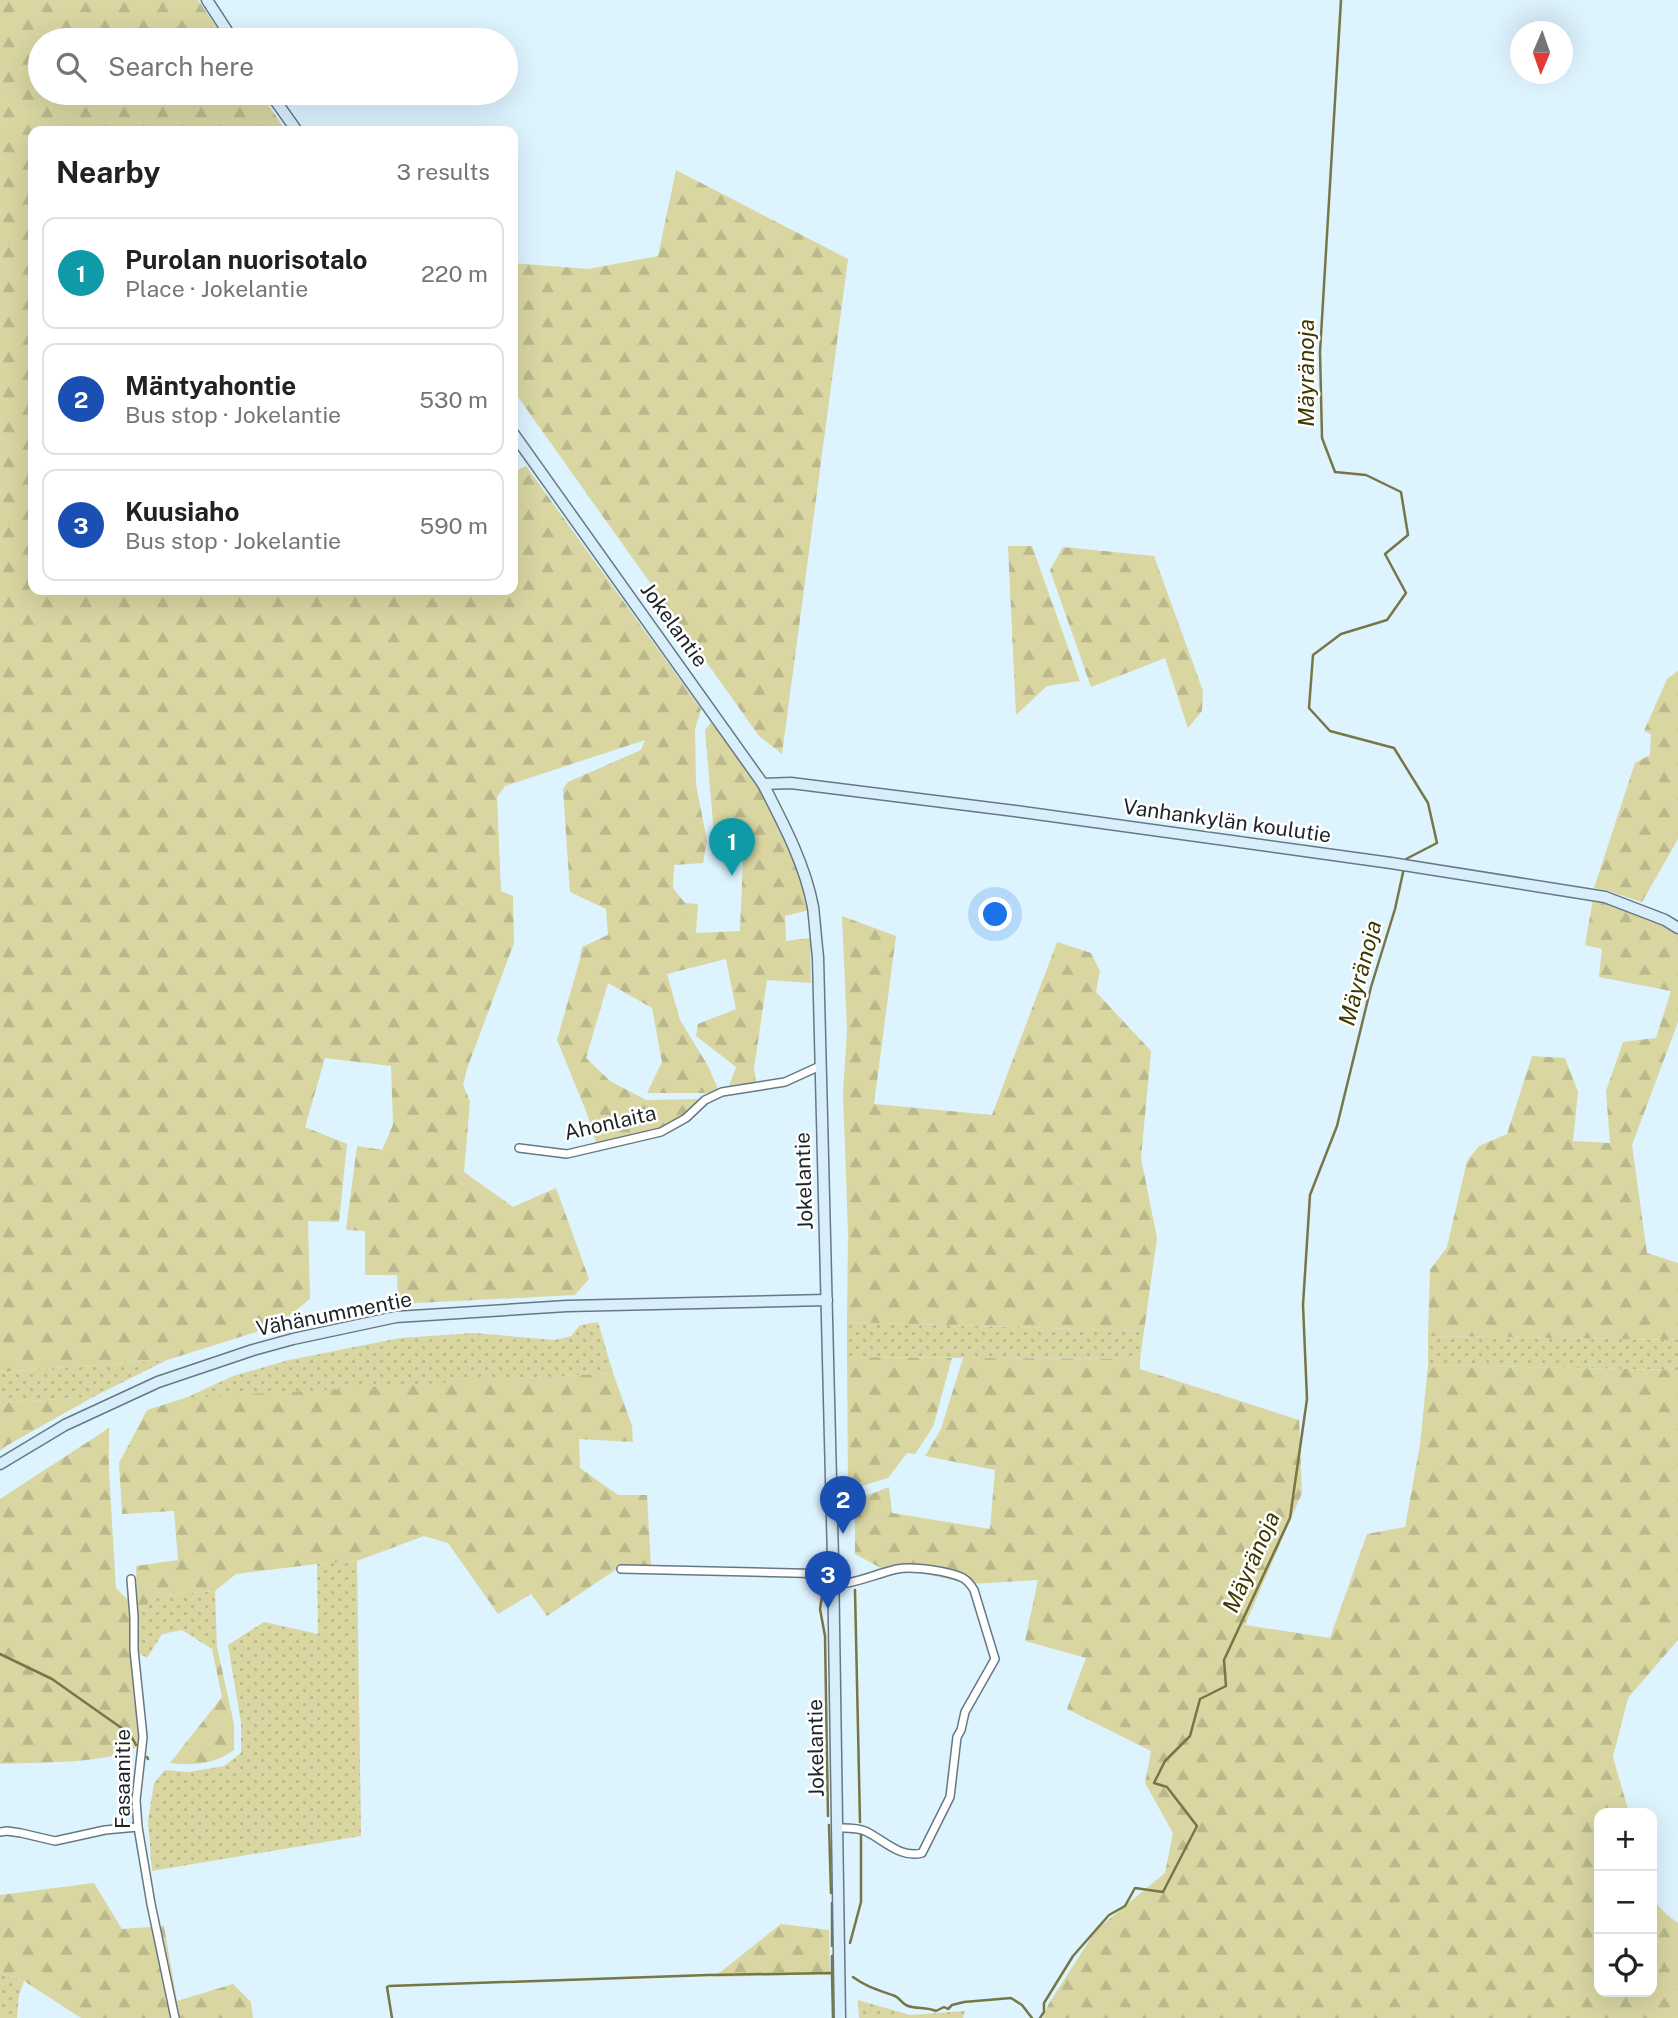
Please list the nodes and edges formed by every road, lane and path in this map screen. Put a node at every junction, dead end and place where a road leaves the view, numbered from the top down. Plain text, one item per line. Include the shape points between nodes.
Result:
1 (207, 0) edge
2 (224, 28) edge
3 (279, 105) edge
4 (293, 126) edge
5 (518, 440) edge
6 (763, 784) junction
7 (1678, 928) edge
8 (820, 1066) junction
9 (519, 1148) dead end
10 (827, 1300) junction
11 (0, 1464) edge
12 (621, 1569) dead end
13 (131, 1579) dead end
14 (833, 1579) junction
15 (138, 1827) junction
16 (836, 1828) junction
17 (0, 1832) edge
18 (175, 2018) edge
19 (841, 2018) edge

1 - 2 street
3 - 4 street
5 - 6 street, Jokelantie
6 - 7 street, Vanhankylän koulutie via 821,787 1391,863 1605,897
6 - 8 street, Jokelantie via 790,837 812,906
8 - 9 street, Ahonlaita via 785,1082 722,1092 661,1132 567,1154
8 - 10 street, Jokelantie
10 - 11 street, Vähänummentie via 567,1306 396,1317 279,1342 158,1382 65,1425
10 - 14 street, Jokelantie
12 - 14 street
13 - 15 street, Fasaanitie via 143,1737
14 - 16 street, Jokelantie
14 - 16 street via 858,1582 899,1569 962,1578 974,1590 995,1659 965,1712 957,1737 950,1797 922,1853 901,1852 858,1829
15 - 17 street via 55,1842
15 - 18 street, Fasaanitie
16 - 19 street, Jokelantie

